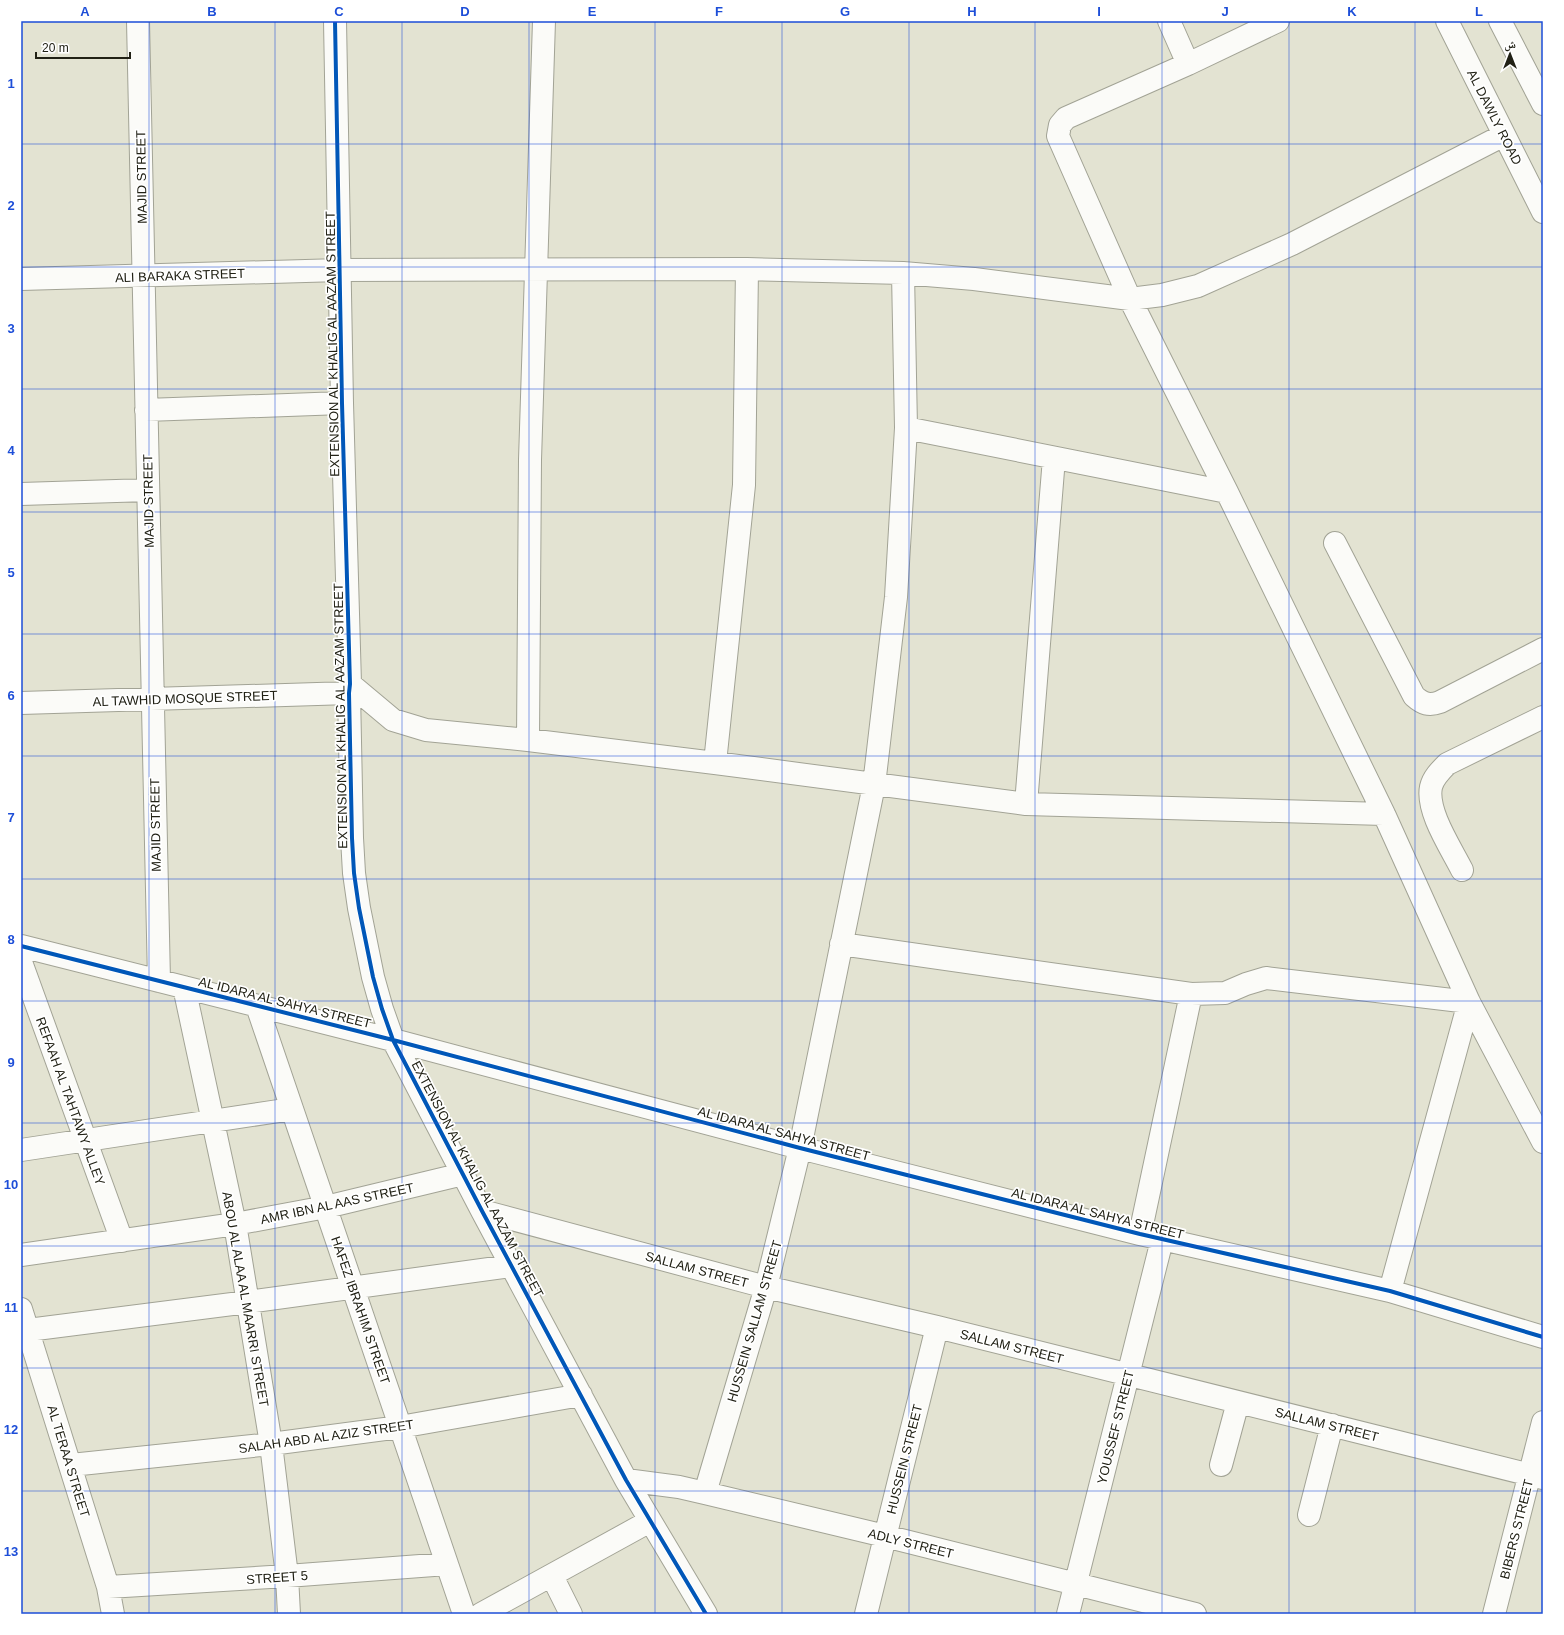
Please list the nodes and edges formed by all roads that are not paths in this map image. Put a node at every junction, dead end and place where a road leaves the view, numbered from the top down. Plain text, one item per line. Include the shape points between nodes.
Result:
1 (138, 21) edge
2 (335, 21) edge
3 (544, 21) edge
4 (1169, 21) edge
5 (1278, 21) edge
6 (1446, 21) edge
7 (1500, 21) edge
8 (1188, 64) junction
9 (1542, 101) edge
10 (1504, 135) junction
11 (1543, 212) edge
12 (536, 269) junction
13 (747, 269) junction
14 (340, 270) junction
15 (903, 273) junction
16 (143, 276) junction
17 (21, 279) edge
18 (1130, 299) junction
19 (342, 404) junction
20 (146, 410) junction
21 (906, 428) junction
22 (1054, 458) junction
23 (148, 490) junction
24 (1227, 492) junction
25 (21, 494) edge
26 (1335, 543) dead end
27 (1543, 649) edge
28 (349, 688) junction
29 (153, 700) junction
30 (21, 704) edge
31 (1543, 717) edge
32 (528, 740) junction
33 (716, 763) junction
34 (874, 784) junction
35 (1026, 804) junction
36 (1384, 814) junction
37 (1462, 870) dead end
38 (841, 944) junction
39 (21, 946) edge
40 (21, 962) edge
41 (159, 981) junction
42 (184, 986) junction
43 (1191, 994) junction
44 (1469, 1002) junction
45 (257, 1006) junction
46 (393, 1040) junction
47 (292, 1109) junction
48 (214, 1121) junction
49 (86, 1141) junction
50 (1543, 1142) edge
51 (800, 1148) junction
52 (21, 1150) edge
53 (463, 1174) junction
54 (326, 1207) junction
55 (482, 1211) junction
56 (236, 1224) junction
57 (1140, 1234) junction
58 (122, 1240) junction
59 (1162, 1240) junction
60 (21, 1255) edge
61 (511, 1266) junction
62 (353, 1287) junction
63 (766, 1287) junction
64 (1390, 1290) junction
65 (248, 1302) junction
66 (21, 1309) edge
67 (937, 1327) junction
68 (28, 1330) junction
69 (1543, 1337) edge
70 (1128, 1374) junction
71 (581, 1395) junction
72 (1238, 1402) junction
73 (1543, 1422) edge
74 (1332, 1425) junction
75 (400, 1427) junction
76 (271, 1444) junction
77 (71, 1465) junction
78 (1221, 1465) dead end
79 (1536, 1476) edge
80 (626, 1480) junction
81 (705, 1493) junction
82 (1309, 1515) dead end
83 (650, 1521) junction
84 (885, 1536) junction
85 (447, 1564) junction
86 (287, 1576) junction
87 (552, 1576) junction
88 (1076, 1584) junction
89 (108, 1587) junction
90 (113, 1614) edge
91 (289, 1614) edge
92 (464, 1614) edge
93 (481, 1614) edge
94 (571, 1614) edge
95 (706, 1614) edge
96 (866, 1614) edge
97 (1068, 1614) edge
98 (1195, 1614) edge
99 (1494, 1614) edge

1 - 16 street, MAJID STREET
2 - 14 street, EXTENSION AL KHALIG AL AAZAM STREET
3 - 12 street
4 - 8 street
5 - 8 street
6 - 10 street, AL DAWLY ROAD
7 - 9 street
8 - 18 street via 1066,118 1060,126 1058,136
10 - 11 street, AL DAWLY ROAD
10 - 18 street, ALI BARAKA STREET via 1292,244 1198,286 1162,295
12 - 13 street, ALI BARAKA STREET
12 - 14 street, ALI BARAKA STREET
12 - 32 street via 530,460
13 - 15 street, ALI BARAKA STREET
13 - 33 street via 744,485
14 - 16 street, ALI BARAKA STREET
14 - 19 street, EXTENSION AL KHALIG AL AAZAM STREET
15 - 18 street, ALI BARAKA STREET via 974,278
15 - 21 street, HUSSEIN SALLAM STREET
16 - 17 street, ALI BARAKA STREET
16 - 20 street, MAJID STREET
18 - 24 street
19 - 20 street
19 - 28 street, EXTENSION AL KHALIG AL AAZAM STREET
20 - 23 street, MAJID STREET
21 - 22 street
21 - 34 street, HUSSEIN SALLAM STREET via 896,597
22 - 24 street
22 - 35 street
23 - 25 street
23 - 29 street, MAJID STREET
24 - 36 street
26 - 27 street via 1414,696 1419,701 1426,704 1440,702
28 - 29 street, AL TAWHID MOSQUE STREET
28 - 32 street via 393,720 426,730
28 - 46 street, EXTENSION AL KHALIG AL AAZAM STREET via 354,873 373,977
29 - 30 street, AL TAWHID MOSQUE STREET
29 - 41 street, MAJID STREET
31 - 37 street via 1447,764 1437,774 1431,786 1432,812
32 - 33 street
33 - 34 street
34 - 35 street
34 - 38 street, HUSSEIN SALLAM STREET
35 - 36 street
36 - 44 street
38 - 43 street
38 - 51 street, HUSSEIN SALLAM STREET
39 - 41 street, AL IDARA AL SAHYA STREET
40 - 49 street, REFAAH AL TAHTAWY ALLEY
41 - 42 street, AL IDARA AL SAHYA STREET
42 - 45 street, AL IDARA AL SAHYA STREET
42 - 48 street, ABOU AL ALAA AL MAARRI STREET
43 - 44 street via 1225,993 1266,978
43 - 57 street
44 - 50 street
44 - 64 street
45 - 46 street, AL IDARA AL SAHYA STREET
45 - 47 street, HAFEZ IBRAHIM STREET
46 - 51 street, AL IDARA AL SAHYA STREET
46 - 53 street, EXTENSION AL KHALIG AL AAZAM STREET
47 - 48 street
47 - 54 street, HAFEZ IBRAHIM STREET
48 - 49 street
48 - 56 street, ABOU AL ALAA AL MAARRI STREET
49 - 52 street
49 - 58 street, REFAAH AL TAHTAWY ALLEY
51 - 57 street, AL IDARA AL SAHYA STREET
51 - 63 street, HUSSEIN SALLAM STREET
53 - 54 street, AMR IBN AL AAS STREET
53 - 55 street, EXTENSION AL KHALIG AL AAZAM STREET
54 - 56 street, AMR IBN AL AAS STREET
54 - 62 street, HAFEZ IBRAHIM STREET
55 - 61 street, EXTENSION AL KHALIG AL AAZAM STREET
55 - 63 street, SALLAM STREET
56 - 58 street, AMR IBN AL AAS STREET
56 - 65 street, ABOU AL ALAA AL MAARRI STREET
57 - 59 street, AL IDARA AL SAHYA STREET
58 - 60 street, AMR IBN AL AAS STREET
59 - 64 street, AL IDARA AL SAHYA STREET
59 - 70 street, YOUSSEF STREET
61 - 62 street
61 - 71 street, EXTENSION AL KHALIG AL AAZAM STREET
62 - 65 street
62 - 75 street, HAFEZ IBRAHIM STREET
63 - 67 street, SALLAM STREET
63 - 81 street, HUSSEIN SALLAM STREET
64 - 69 street, AL IDARA AL SAHYA STREET
65 - 68 street
65 - 76 street, ABOU AL ALAA AL MAARRI STREET
66 - 68 street, AL TERAA STREET
67 - 70 street, SALLAM STREET
67 - 84 street, HUSSEIN STREET
68 - 77 street, AL TERAA STREET
70 - 72 street, SALLAM STREET
70 - 88 street, YOUSSEF STREET
71 - 75 street, SALAH ABD AL AZIZ STREET
71 - 80 street, EXTENSION AL KHALIG AL AAZAM STREET
72 - 74 street, SALLAM STREET
72 - 78 street
73 - 79 street, BIBERS STREET
74 - 79 street, SALLAM STREET
74 - 82 street
75 - 76 street, SALAH ABD AL AZIZ STREET
75 - 85 street, HAFEZ IBRAHIM STREET
76 - 77 street, SALAH ABD AL AZIZ STREET
76 - 86 street, ABOU AL ALAA AL MAARRI STREET
77 - 89 street, AL TERAA STREET
79 - 99 street, BIBERS STREET
80 - 81 street, ADLY STREET
80 - 83 street, EXTENSION AL KHALIG AL AAZAM STREET
81 - 84 street, ADLY STREET
83 - 87 street
83 - 95 street, EXTENSION AL KHALIG AL AAZAM STREET
84 - 88 street, ADLY STREET
84 - 96 street, HUSSEIN STREET
85 - 86 street, STREET 5
85 - 92 street, HAFEZ IBRAHIM STREET
86 - 89 street, STREET 5
86 - 91 street, ABOU AL ALAA AL MAARRI STREET
87 - 93 street
87 - 94 street
88 - 97 street, YOUSSEF STREET
88 - 98 street, ADLY STREET
89 - 90 street, AL TERAA STREET

